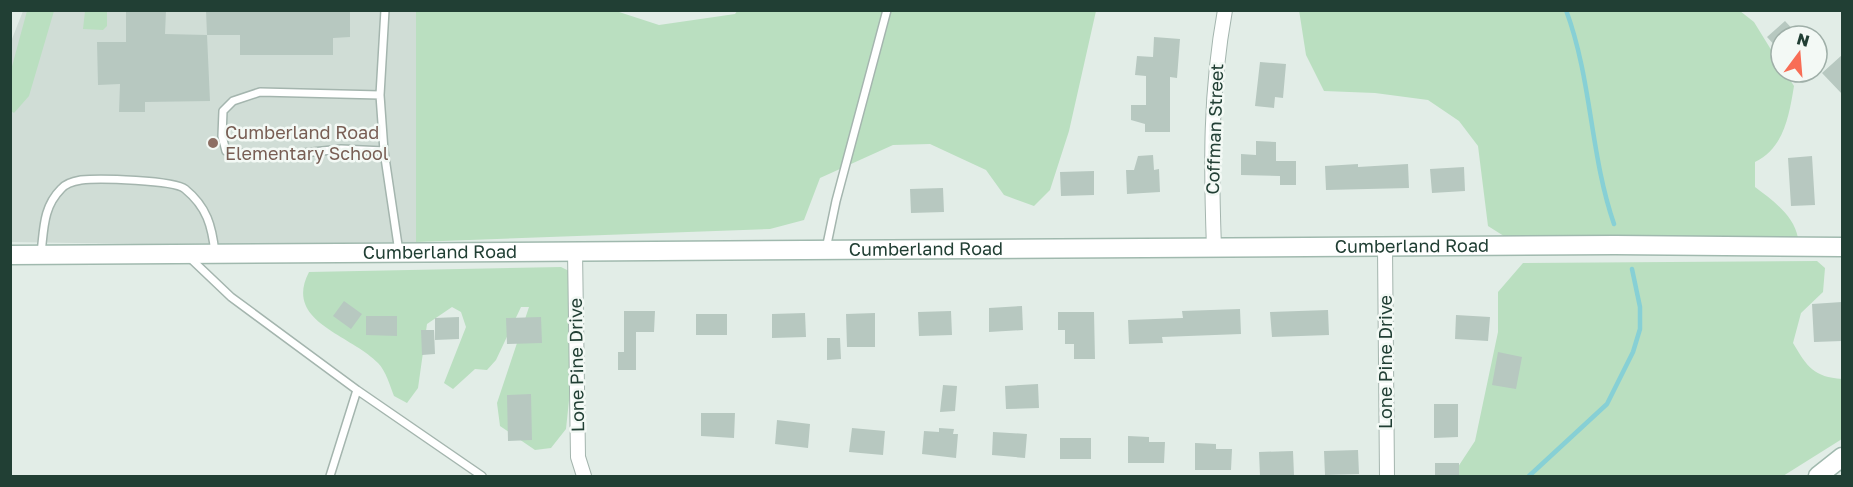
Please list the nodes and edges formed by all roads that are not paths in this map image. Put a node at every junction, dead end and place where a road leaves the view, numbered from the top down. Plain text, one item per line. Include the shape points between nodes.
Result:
1 (385, 10) edge
2 (887, 10) edge
3 (1225, 10) edge
4 (380, 95) junction
5 (384, 151) junction
6 (1842, 247) edge
7 (1214, 248) junction
8 (1385, 248) junction
9 (575, 251) junction
10 (825, 251) junction
11 (10, 255) edge
12 (41, 255) junction
13 (187, 255) junction
14 (215, 255) junction
15 (400, 255) junction
16 (357, 390) junction
17 (1842, 457) edge
18 (330, 477) edge
19 (482, 477) edge
20 (584, 477) edge
21 (1387, 477) edge
22 (1818, 477) edge

1 - 4 lane
2 - 10 lane
3 - 7 street, Coffman Street via 1211,119
4 - 5 lane
4 - 5 lane via 284,91 245,94 227,105 221,129 226,151 248,156 341,149
5 - 15 lane
6 - 8 main road, Cumberland Road
7 - 8 main road, Cumberland Road
7 - 10 main road, Cumberland Road
8 - 21 street, Lone Pine Drive
9 - 10 main road, Cumberland Road
9 - 15 main road, Cumberland Road
9 - 20 street, Lone Pine Drive via 578,457
11 - 12 main road, Cumberland Road
12 - 13 main road, Cumberland Road
12 - 14 lane via 48,204 63,186 80,180 168,182 183,187 203,206 213,230
13 - 14 main road, Cumberland Road
13 - 16 lane via 231,297
14 - 15 main road, Cumberland Road
16 - 18 lane
16 - 19 lane
17 - 22 main road

